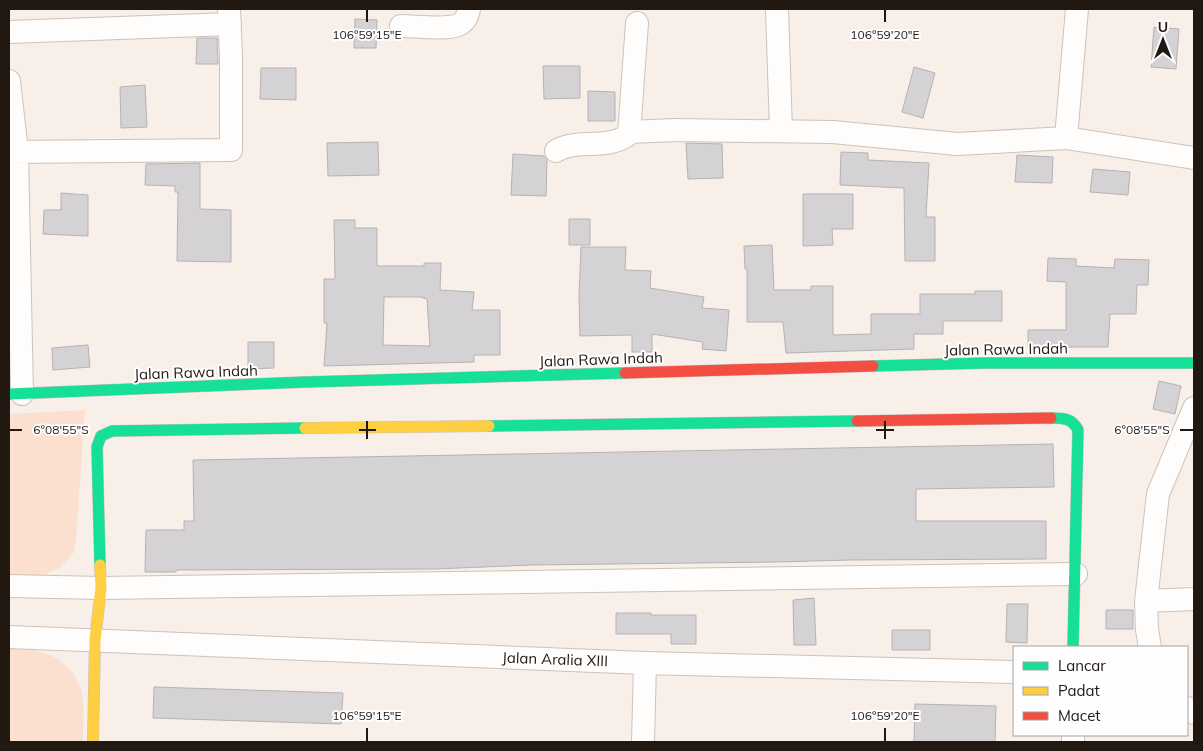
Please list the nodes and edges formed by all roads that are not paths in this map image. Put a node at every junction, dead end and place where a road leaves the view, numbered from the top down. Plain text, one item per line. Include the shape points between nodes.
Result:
1 (469, 9) edge
2 (777, 9) edge
3 (1077, 9) edge
4 (230, 17) edge
5 (637, 23) dead end
6 (401, 26) dead end
7 (9, 32) edge
8 (9, 82) edge
9 (781, 131) junction
10 (629, 132) junction
11 (1066, 138) junction
12 (556, 151) dead end
13 (13, 152) edge
14 (1194, 158) edge
15 (1194, 363) edge
16 (15, 394) edge
17 (1194, 408) edge
18 (1076, 574) junction
19 (9, 586) edge
20 (101, 588) junction
21 (1194, 599) edge
22 (1146, 601) junction
23 (9, 637) edge
24 (96, 640) junction
25 (1073, 646) edge
26 (1150, 646) edge
27 (646, 662) junction
28 (1013, 672) edge
29 (93, 742) edge
30 (643, 742) edge

1 - 6 street via 458,25
2 - 9 street
3 - 11 street
4 - 7 street
4 - 13 street via 231,150
5 - 10 street
8 - 13 street
9 - 10 street
9 - 11 street via 833,132 957,144
10 - 12 street via 624,138 604,144 563,146
11 - 14 street
13 - 16 street
15 - 16 street, Jalan Rawa Indah via 965,363 306,382
17 - 22 street via 1158,494
18 - 20 street
18 - 20 street via 1076,425 1064,418 1004,418 112,431 102,436 97,447
18 - 25 street
19 - 20 street
20 - 24 street
21 - 22 street
22 - 26 street
23 - 24 street, Jalan Aralia XIII
24 - 27 street, Jalan Aralia XIII
24 - 29 street
27 - 28 street, Jalan Aralia XIII
27 - 30 street

